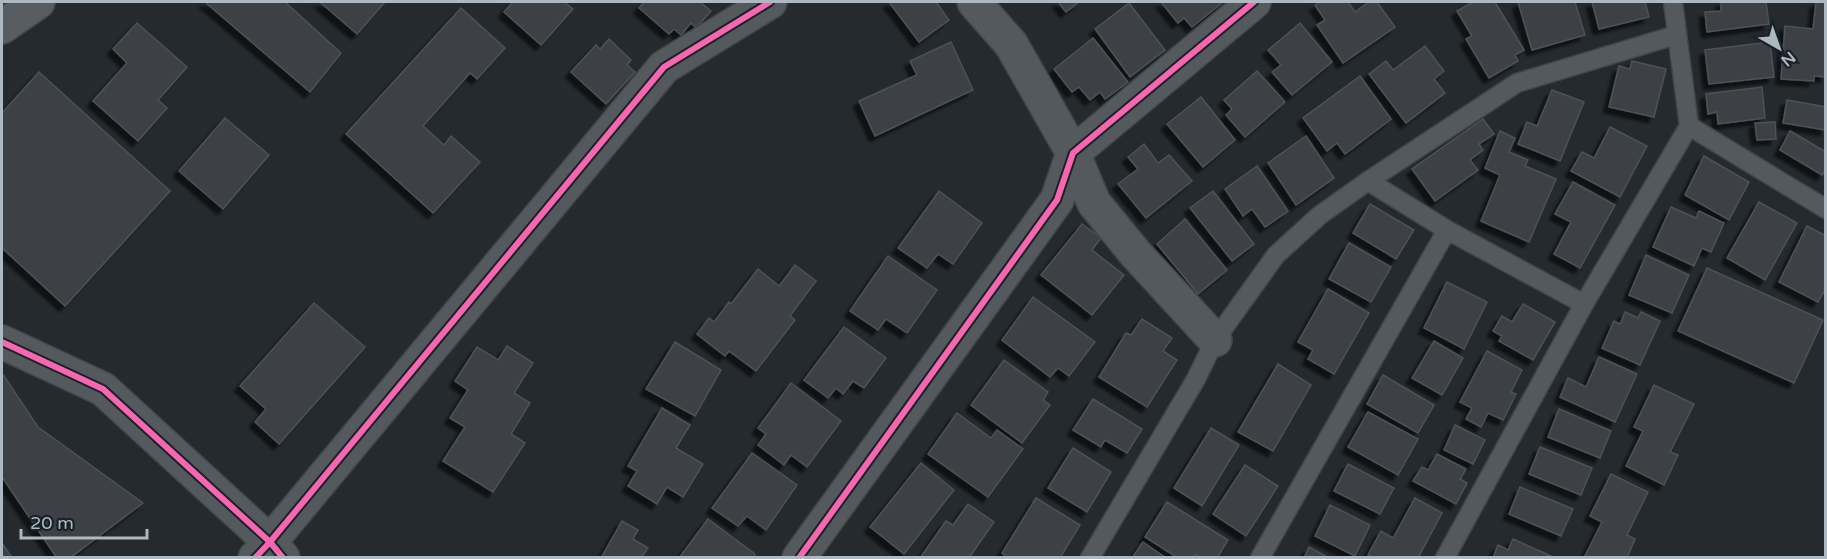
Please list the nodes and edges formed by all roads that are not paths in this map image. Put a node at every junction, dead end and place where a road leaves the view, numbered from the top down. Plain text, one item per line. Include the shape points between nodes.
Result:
1 (38, 2) edge
2 (770, 2) edge
3 (975, 2) edge
4 (1254, 2) edge
5 (1673, 2) edge
6 (2, 27) edge
7 (1676, 35) junction
8 (1689, 126) junction
9 (1073, 153) junction
10 (1368, 181) junction
11 (1826, 209) edge
12 (1447, 230) junction
13 (1584, 304) junction
14 (1215, 340) junction
15 (2, 342) edge
16 (270, 552) edge
17 (799, 558) edge
18 (1089, 558) edge
19 (1260, 558) edge
20 (1444, 558) edge

1 - 6 main road
2 - 16 street via 664,67
3 - 9 street via 1011,44
4 - 9 street
5 - 7 lane
7 - 8 lane
7 - 10 lane via 1517,83
8 - 11 lane
8 - 13 lane
9 - 14 street via 1094,203
9 - 17 street via 1057,200
10 - 12 lane
10 - 14 lane via 1320,215 1276,255
12 - 13 lane
12 - 19 lane
13 - 20 lane
14 - 18 lane via 1196,379
15 - 16 street via 103,389

